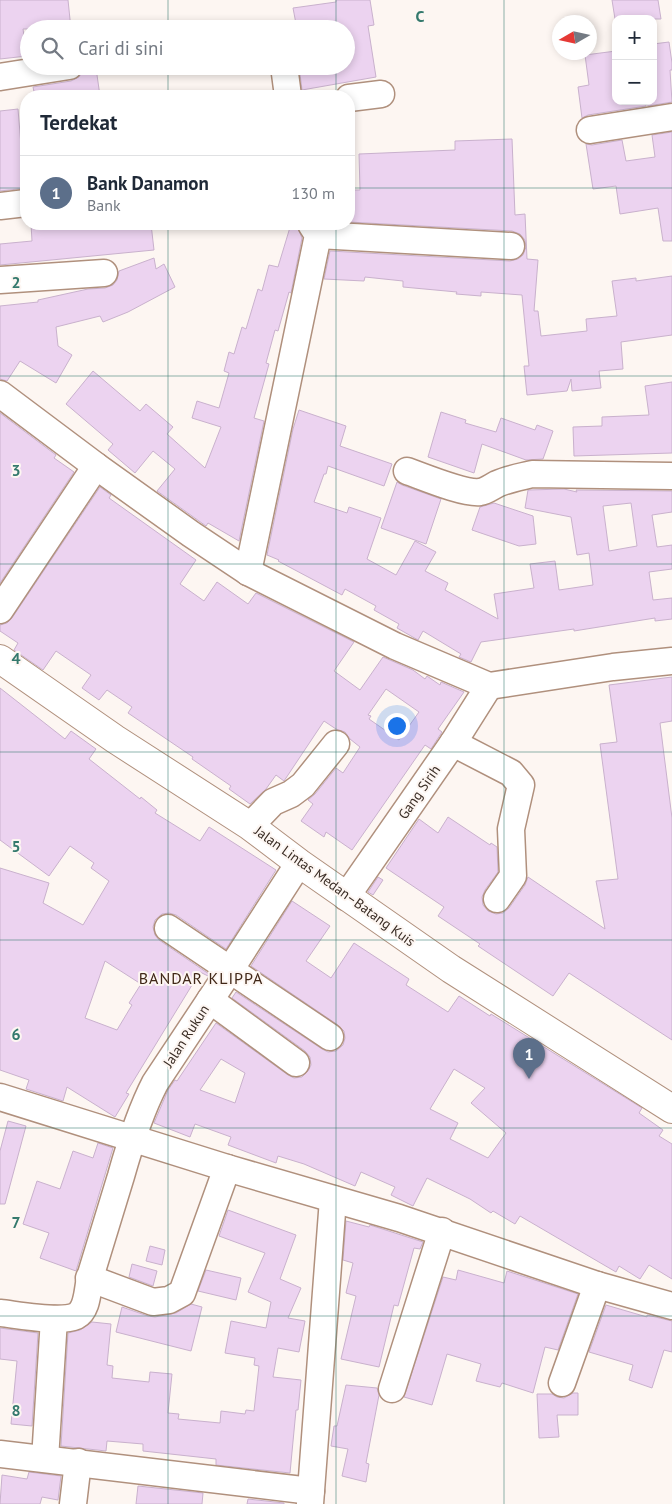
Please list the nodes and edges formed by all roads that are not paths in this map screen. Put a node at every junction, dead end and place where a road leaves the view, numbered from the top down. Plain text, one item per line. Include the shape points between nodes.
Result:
1 (20, 74) edge
2 (285, 75) edge
3 (0, 77) edge
4 (287, 90) edge
5 (381, 94) dead end
6 (355, 97) edge
7 (672, 117) edge
8 (590, 130) dead end
9 (20, 204) edge
10 (0, 206) edge
11 (315, 230) edge
12 (327, 230) edge
13 (511, 246) dead end
14 (104, 273) dead end
15 (0, 280) edge
16 (1, 396) edge
17 (96, 466) junction
18 (407, 471) dead end
19 (672, 476) edge
20 (248, 572) junction
21 (0, 610) edge
22 (0, 659) edge
23 (672, 661) edge
24 (489, 686) junction
25 (453, 743) junction
26 (336, 744) dead end
27 (250, 826) junction
28 (299, 863) junction
29 (346, 897) junction
30 (498, 899) dead end
31 (168, 928) dead end
32 (230, 970) junction
33 (210, 1000) junction
34 (330, 1037) dead end
35 (296, 1063) dead end
36 (0, 1097) edge
37 (672, 1109) edge
38 (132, 1138) junction
39 (227, 1168) junction
40 (333, 1200) junction
41 (442, 1231) junction
42 (90, 1278) junction
43 (597, 1285) junction
44 (672, 1306) edge
45 (0, 1313) edge
46 (54, 1319) junction
47 (562, 1383) dead end
48 (392, 1389) dead end
49 (0, 1454) edge
50 (45, 1459) junction
51 (78, 1462) junction
52 (310, 1497) edge
53 (73, 1504) edge

1 - 3 street
2 - 4 street
5 - 6 street
7 - 8 street
9 - 10 street
11 - 20 street
12 - 13 street
14 - 15 street
16 - 17 street
17 - 20 street
17 - 21 street
18 - 19 street via 476,492 532,474
20 - 24 street via 395,646
22 - 27 highway, Jalan Lintas Medan–Batang Kuis via 115,739
23 - 24 street
24 - 25 street, Gang Sirih
25 - 29 street, Gang Sirih
25 - 30 street via 511,773 521,785 511,829 513,876
26 - 27 street via 303,786 272,802
27 - 28 highway, Jalan Lintas Medan–Batang Kuis
28 - 29 highway, Jalan Lintas Medan–Batang Kuis
28 - 32 street, Jalan Rukun
29 - 37 highway, Jalan Lintas Medan–Batang Kuis via 451,969
31 - 32 street
32 - 33 street, Jalan Rukun
32 - 34 street
33 - 35 street
33 - 38 street, Jalan Rukun via 155,1083
36 - 38 street
38 - 39 street
38 - 42 street, Jalan Rukun
39 - 40 street
39 - 42 street via 182,1293 169,1300 153,1302
40 - 41 street
40 - 52 street
41 - 43 street
41 - 48 street
42 - 46 street, Jalan Rukun via 81,1312
43 - 44 street
43 - 47 street
45 - 46 street
46 - 50 street
49 - 50 street
50 - 51 street
51 - 52 street
51 - 53 street

